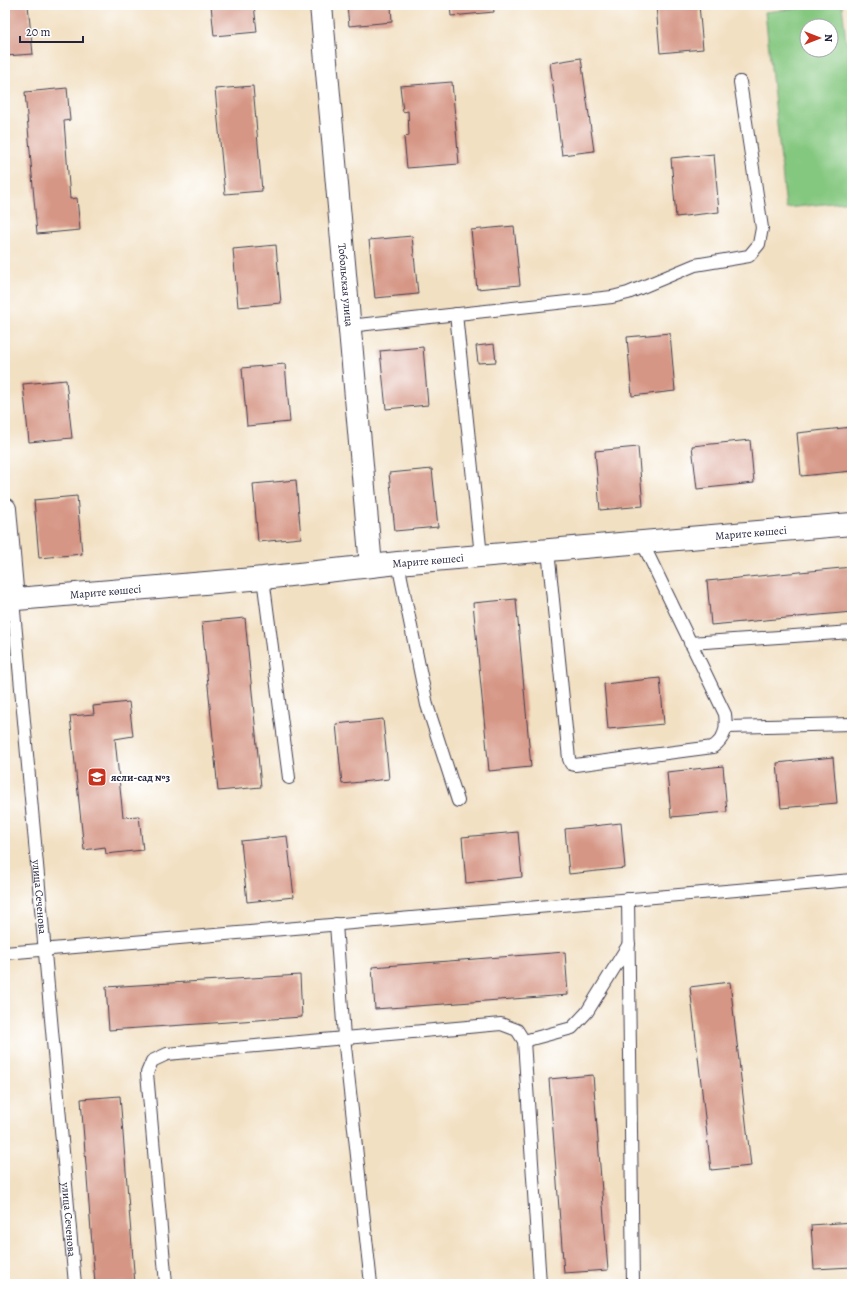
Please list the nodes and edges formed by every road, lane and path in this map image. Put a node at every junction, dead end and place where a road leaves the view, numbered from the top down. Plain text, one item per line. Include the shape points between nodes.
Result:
1 (321, 5) edge
2 (740, 82) dead end
3 (456, 314) junction
4 (349, 326) junction
5 (5, 509) edge
6 (852, 524) edge
7 (642, 542) junction
8 (548, 550) junction
9 (481, 556) junction
10 (398, 563) junction
11 (371, 566) junction
12 (263, 578) junction
13 (9, 600) edge
14 (852, 632) edge
15 (690, 643) junction
16 (852, 724) edge
17 (727, 727) junction
18 (289, 778) dead end
19 (458, 801) dead end
20 (852, 880) edge
21 (628, 899) junction
22 (336, 924) junction
23 (629, 944) junction
24 (45, 949) junction
25 (5, 952) edge
26 (344, 1037) junction
27 (524, 1041) junction
28 (75, 1284) edge
29 (166, 1284) edge
30 (372, 1284) edge
31 (540, 1284) edge
32 (633, 1284) edge

1 - 4 street, Тобольская улица
2 - 3 lane via 762,228 759,244 749,256 695,265 628,293 612,297
3 - 4 lane
3 - 9 lane
4 - 11 street, Тобольская улица
5 - 13 street, улица Сеченова
6 - 7 street, Марите көшесі
7 - 8 street, Марите көшесі
7 - 15 lane
8 - 9 street, Марите көшесі
8 - 17 lane via 571,764 713,747 722,740
9 - 10 street, Марите көшесі
10 - 11 street, Марите көшесі
10 - 19 lane via 427,706
11 - 12 street, Марите көшесі
12 - 13 street, Марите көшесі
12 - 18 lane
13 - 24 lane, улица Сеченова
14 - 15 lane
15 - 17 lane via 725,714
16 - 17 lane
20 - 21 lane
21 - 22 lane
21 - 23 lane
22 - 24 lane
22 - 26 lane
23 - 27 lane via 587,1012 572,1028
23 - 32 lane
24 - 25 lane
24 - 28 lane, улица Сеченова
26 - 27 lane via 501,1024 517,1030
26 - 29 lane via 167,1054 152,1061 147,1073
26 - 30 lane
27 - 31 lane

